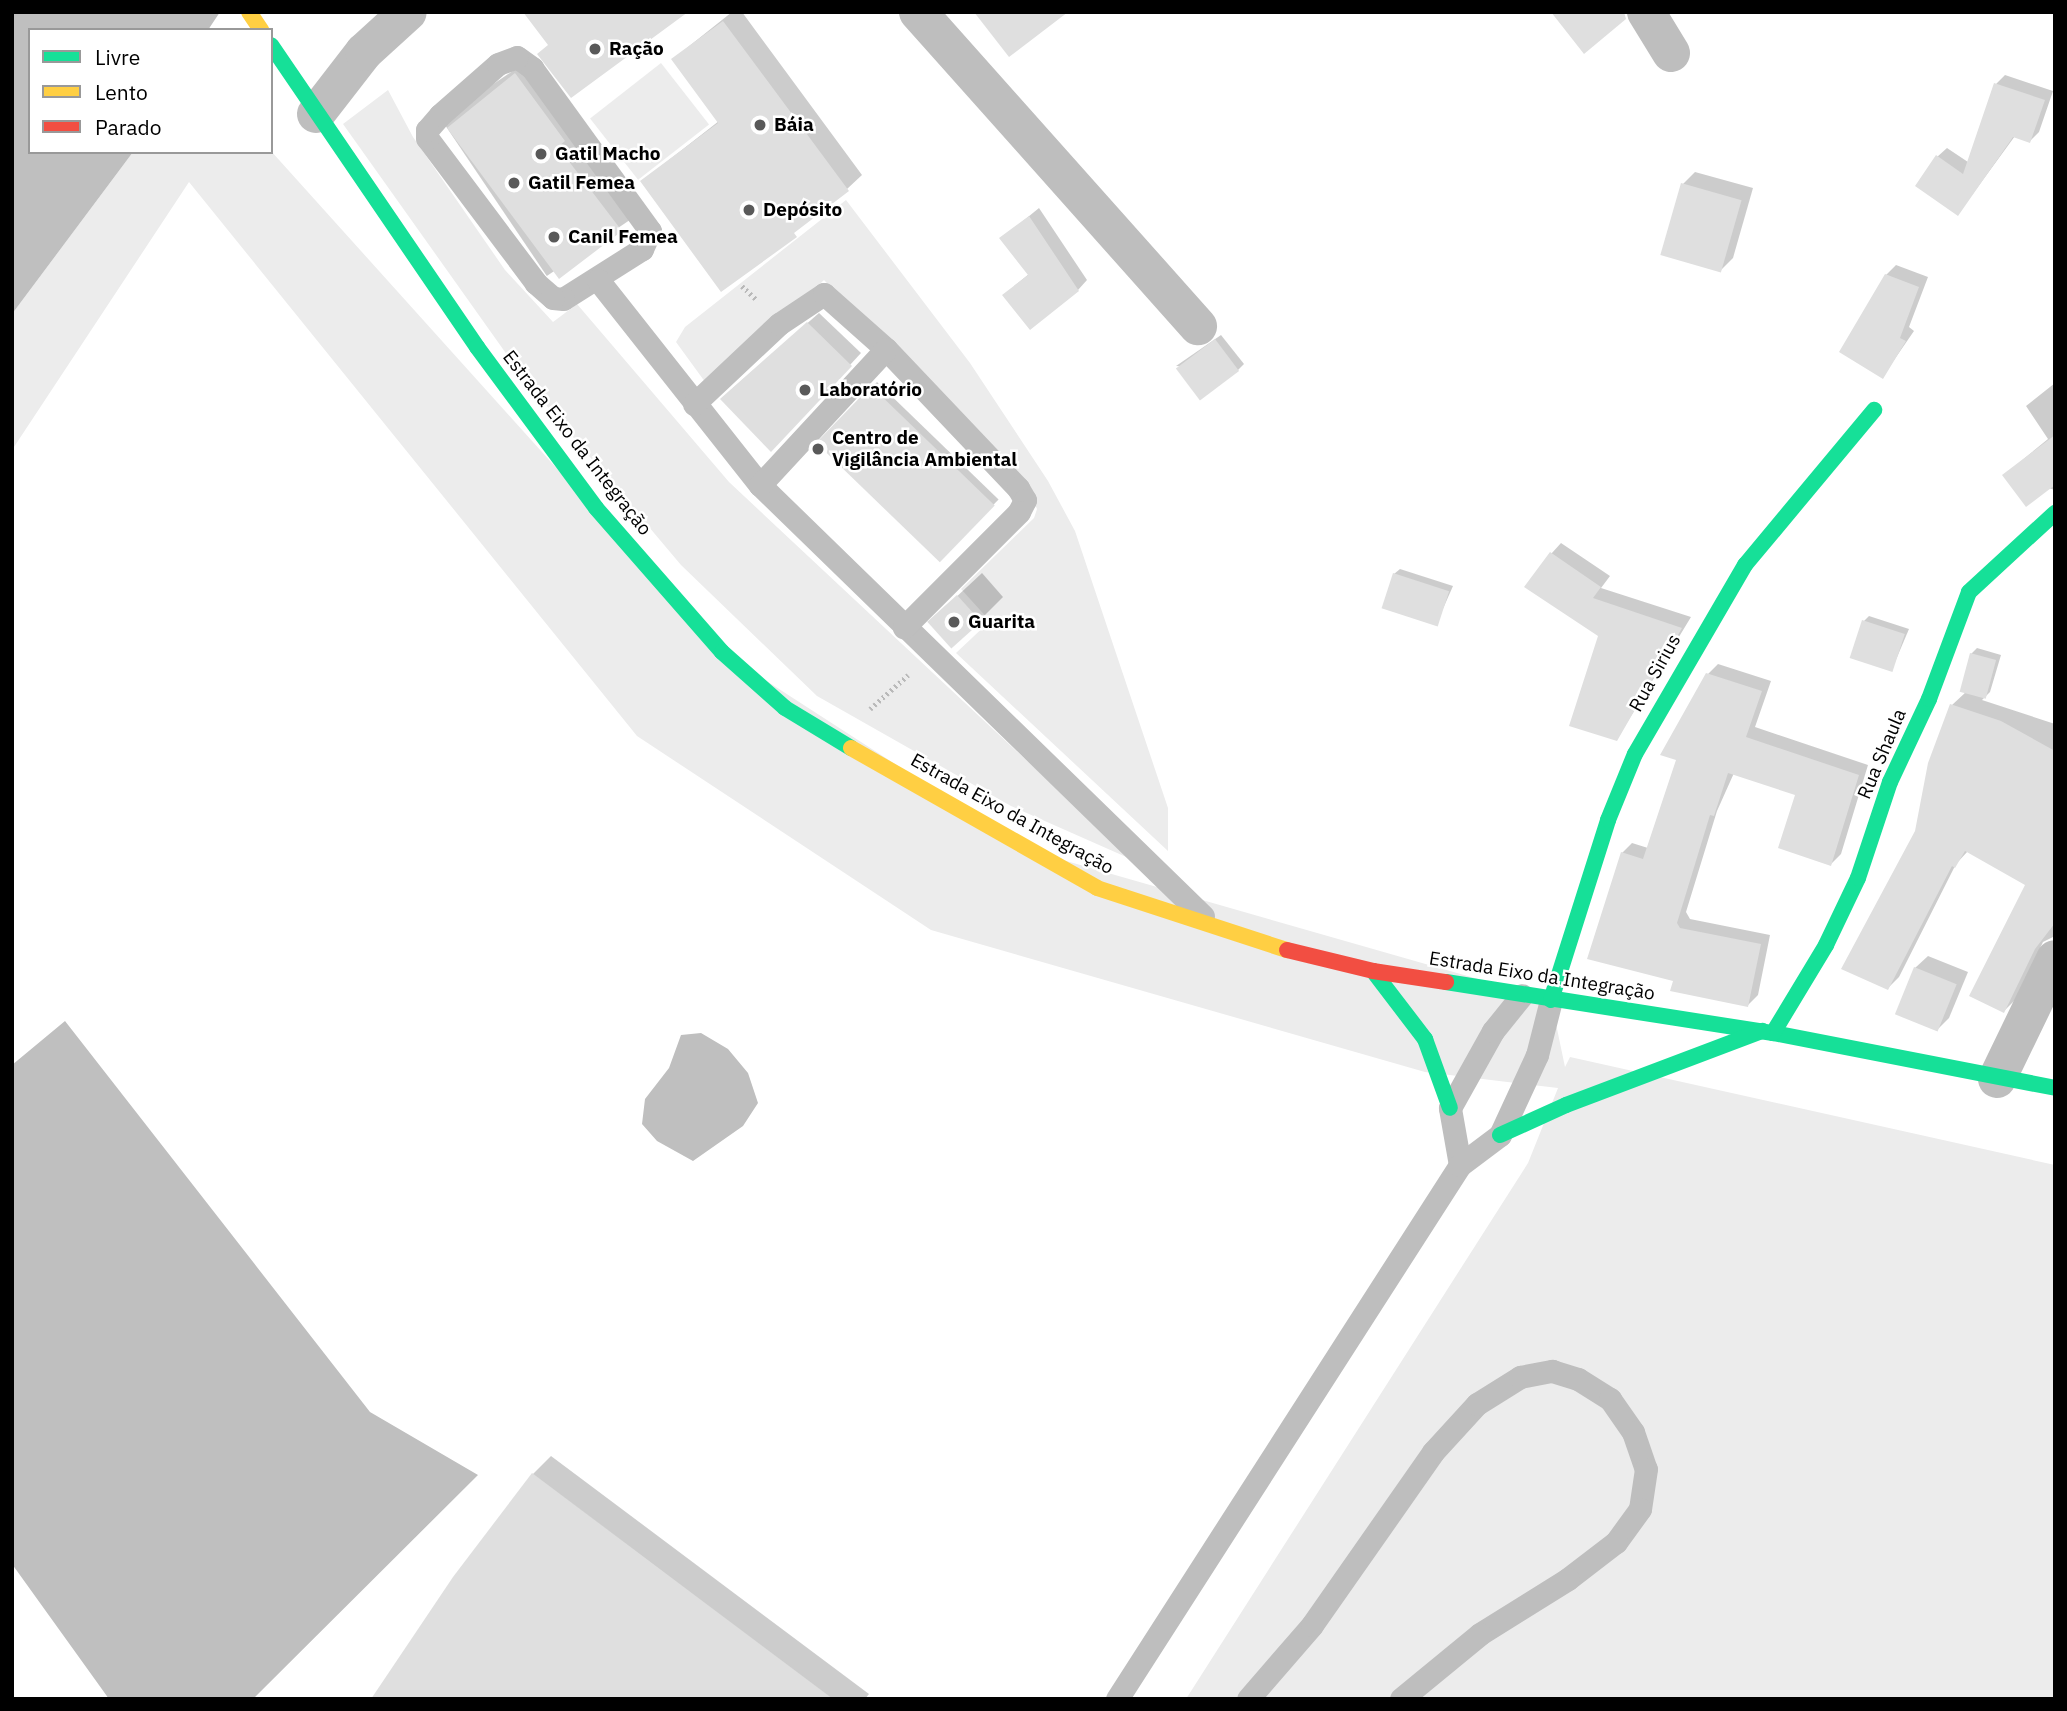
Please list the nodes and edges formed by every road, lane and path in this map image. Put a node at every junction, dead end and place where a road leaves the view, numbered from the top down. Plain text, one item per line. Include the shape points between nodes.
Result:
1 (249, 12) edge
2 (408, 12) edge
3 (918, 12) edge
4 (1646, 12) edge
5 (260, 28) edge
6 (273, 48) edge
7 (1671, 53) dead end
8 (316, 114) junction
9 (598, 280) junction
10 (1198, 326) dead end
11 (886, 349) junction
12 (694, 404) junction
13 (1874, 410) dead end
14 (760, 485) junction
15 (2055, 513) edge
16 (904, 627) junction
17 (891, 690) dead end
18 (866, 714) dead end
19 (1218, 930) junction
20 (2055, 959) edge
21 (1373, 971) junction
22 (1522, 995) junction
23 (1551, 1000) junction
24 (1767, 1032) junction
25 (1997, 1079) junction
26 (2055, 1088) edge
27 (1450, 1108) junction
28 (1500, 1135) junction
29 (1460, 1165) junction
30 (1117, 1699) edge
31 (1248, 1699) edge
32 (1401, 1699) edge

1 - 5 main road
2 - 8 street via 364,52
3 - 10 street
4 - 7 street
6 - 8 main road, Estrada Eixo da Integração
8 - 19 main road, Estrada Eixo da Integração via 477,347 596,508 722,652 785,708 1028,850 1097,888
9 - 9 lane via 642,249 650,231 532,68 517,57 508,58 440,115 427,130 428,138 545,293 563,299
9 - 12 lane
11 - 12 lane via 824,294 779,324
11 - 14 lane
11 - 16 lane via 1025,500 1019,512
12 - 14 lane
13 - 23 main road, Rua Sirius via 1745,565 1660,708 1608,820
14 - 16 lane
15 - 24 main road, Rua Shaula via 1969,592 1929,699 1890,782 1858,878 1826,945
16 - 19 lane
17 - 18 path
19 - 21 main road, Estrada Eixo da Integração
20 - 25 street
21 - 22 main road, Estrada Eixo da Integração
21 - 27 main road via 1425,1039
22 - 23 main road, Estrada Eixo da Integração
22 - 27 lane via 1493,1031
23 - 24 main road, Estrada Eixo da Integração
23 - 28 lane via 1537,1055
24 - 25 main road, Estrada Eixo da Integração
24 - 28 main road via 1566,1105
25 - 26 main road, Estrada Eixo da Integração
27 - 29 lane
28 - 29 lane
29 - 30 lane
31 - 32 lane via 1312,1625 1433,1452 1477,1404 1520,1377 1552,1371 1578,1379 1610,1399 1633,1432 1646,1469 1640,1509 1616,1542 1568,1579 1480,1634

